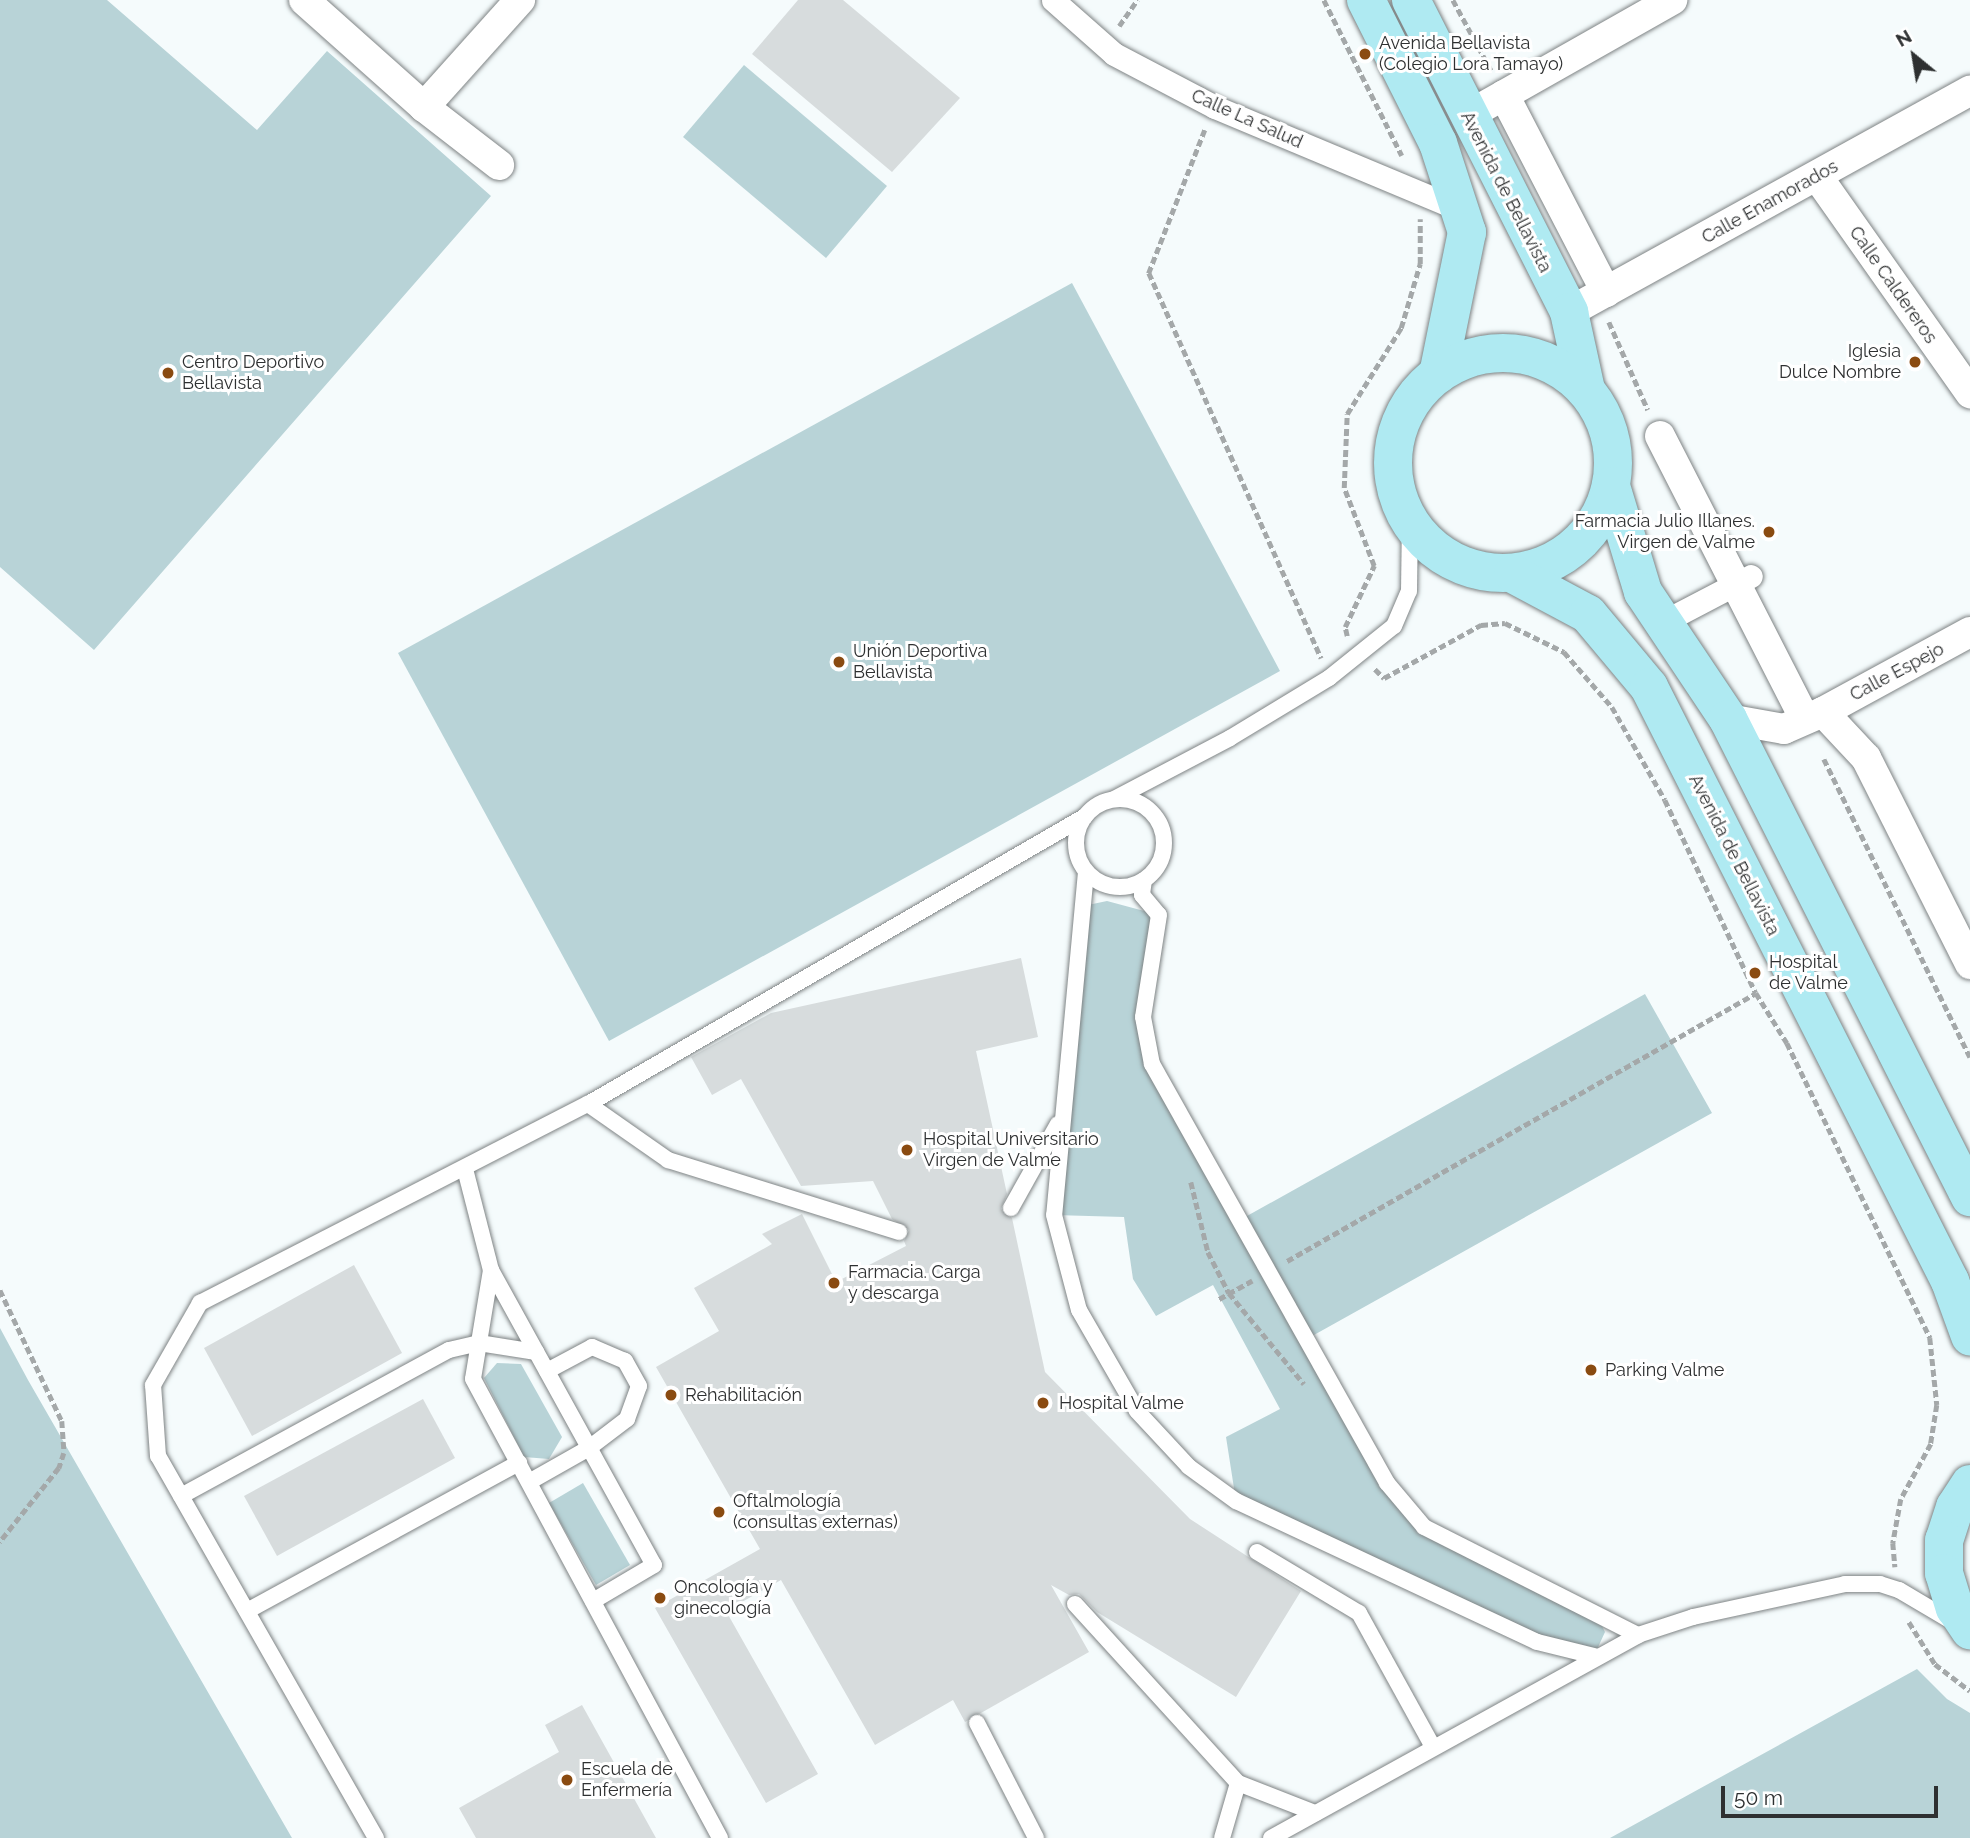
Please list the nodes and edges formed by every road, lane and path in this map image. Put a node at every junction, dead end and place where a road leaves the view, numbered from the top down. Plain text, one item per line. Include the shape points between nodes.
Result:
1 (304, 0) edge
2 (520, 0) edge
3 (1053, 0) edge
4 (1324, 0) edge
5 (1366, 0) edge
6 (1411, 0) edge
7 (1453, 0) edge
8 (1672, 0) edge
9 (1970, 91) edge
10 (1504, 95) junction
11 (424, 107) junction
12 (1214, 107) junction
13 (1467, 116) junction
14 (499, 165) dead end
15 (1817, 176) junction
16 (1422, 195) junction
17 (1459, 209) junction
18 (1606, 292) junction
19 (1569, 312) junction
20 (1438, 374) junction
21 (1586, 390) junction
22 (1970, 393) edge
23 (1660, 436) joint
24 (1611, 486) junction
25 (1410, 522) junction
26 (1513, 574) junction
27 (1743, 580) junction
28 (1663, 622) junction
29 (1970, 632) edge
30 (1353, 645) dead end
31 (1375, 668) dead end
32 (1329, 678) junction
33 (1814, 715) junction
34 (1728, 719) junction
35 (1114, 799) junction
36 (1084, 817) junction
37 (1086, 872) junction
38 (1144, 880) junction
39 (1970, 964) edge
40 (1756, 993) junction
41 (1970, 1057) edge
42 (588, 1104) junction
43 (1061, 1118) junction
44 (465, 1169) junction
45 (1970, 1197) edge
46 (1011, 1208) dead end
47 (899, 1232) dead end
48 (491, 1270) junction
49 (1267, 1272) junction
50 (0, 1290) edge
51 (1219, 1299) dead end
52 (1970, 1336) edge
53 (479, 1343) junction
54 (536, 1352) junction
55 (547, 1371) junction
56 (589, 1448) junction
57 (519, 1463) junction
58 (529, 1482) junction
59 (1969, 1482) edge
60 (181, 1496) junction
61 (0, 1542) edge
62 (1257, 1552) dead end
63 (1895, 1574) dead end
64 (593, 1601) junction
65 (1074, 1604) dead end
66 (247, 1611) junction
67 (1907, 1616) dead end
68 (1970, 1631) edge
69 (1638, 1635) junction
70 (1594, 1656) junction
71 (1970, 1691) edge
72 (977, 1723) dead end
73 (1433, 1746) junction
74 (1238, 1783) junction
75 (1315, 1813) junction
76 (376, 1838) edge
77 (720, 1838) edge
78 (1037, 1838) edge
79 (1222, 1838) edge
80 (1271, 1838) edge

1 - 11 street
2 - 11 street
3 - 12 street, Calle La Salud via 1114,54
4 - 16 path
5 - 17 main road via 1438,143
6 - 13 main road, Avenida de Bellavista
7 - 10 path
8 - 10 street
9 - 15 street, Calle Enamorados
10 - 13 street
10 - 18 street
11 - 14 street
12 - 16 street, Calle La Salud
12 - 32 path via 1149,274
13 - 19 main road, Avenida de Bellavista
15 - 18 street, Calle Enamorados
15 - 22 street, Calle Caldereros
16 - 17 street, Calle La Salud
16 - 30 path via 1420,264 1401,328 1347,414 1344,488 1374,566 1345,627
17 - 20 main road via 1467,232
18 - 19 street, Calle Enamorados
18 - 23 path via 1610,327
19 - 21 main road, Avenida de Bellavista
20 - 21 main road via 1471,358 1507,353 1543,360
20 - 25 main road via 1409,405 1394,447 1394,481
21 - 24 main road via 1611,440
23 - 27 street
24 - 26 main road via 1598,518 1579,542 1553,560
24 - 28 main road via 1643,592
25 - 26 main road via 1449,559 1472,569
25 - 32 lane via 1409,591 1394,626
26 - 52 main road, Avenida de Bellavista via 1588,614 1649,687 1950,1281
27 - 28 street
27 - 33 street
28 - 34 main road
29 - 33 street, Calle Espejo
31 - 40 path via 1384,678 1481,625 1505,623 1564,652 1612,708 1665,800
32 - 35 lane via 1230,738
33 - 34 street via 1784,729
33 - 39 street via 1866,758
33 - 41 path
34 - 45 main road
35 - 36 lane
35 - 38 lane via 1143,805 1161,827 1162,857
36 - 37 lane via 1076,844
36 - 42 lane
37 - 38 lane via 1120,887
37 - 43 lane
38 - 49 lane via 1142,895 1159,915 1143,1017 1152,1063
40 - 49 path
40 - 63 path via 1787,1043 1930,1338 1937,1405 1930,1444 1902,1499 1893,1543
42 - 44 lane
42 - 47 lane via 668,1160
43 - 46 lane
43 - 70 lane via 1054,1215 1079,1310 1137,1411 1189,1467 1236,1502 1536,1642
44 - 48 lane
44 - 60 lane via 200,1303 153,1385 158,1456
48 - 53 lane
48 - 54 lane
49 - 51 path
49 - 69 lane via 1387,1483 1424,1527
50 - 61 path via 62,1421 64,1453 59,1468
53 - 54 lane
53 - 57 lane via 473,1379
53 - 60 lane via 449,1350
54 - 55 lane
55 - 56 lane
55 - 56 lane via 592,1347 625,1361 639,1387 627,1419
56 - 58 lane
56 - 64 lane via 654,1565
57 - 58 lane
57 - 66 lane
58 - 64 lane
59 - 68 main road via 1944,1540 1944,1573 1955,1608
60 - 66 lane
62 - 73 lane via 1359,1614
64 - 77 lane
65 - 74 lane
66 - 76 lane
67 - 71 path via 1936,1664
68 - 69 lane via 1899,1590 1880,1584 1845,1584 1693,1617
69 - 70 lane
70 - 73 lane
72 - 78 lane
73 - 75 lane
74 - 75 lane
74 - 79 lane
75 - 80 lane

